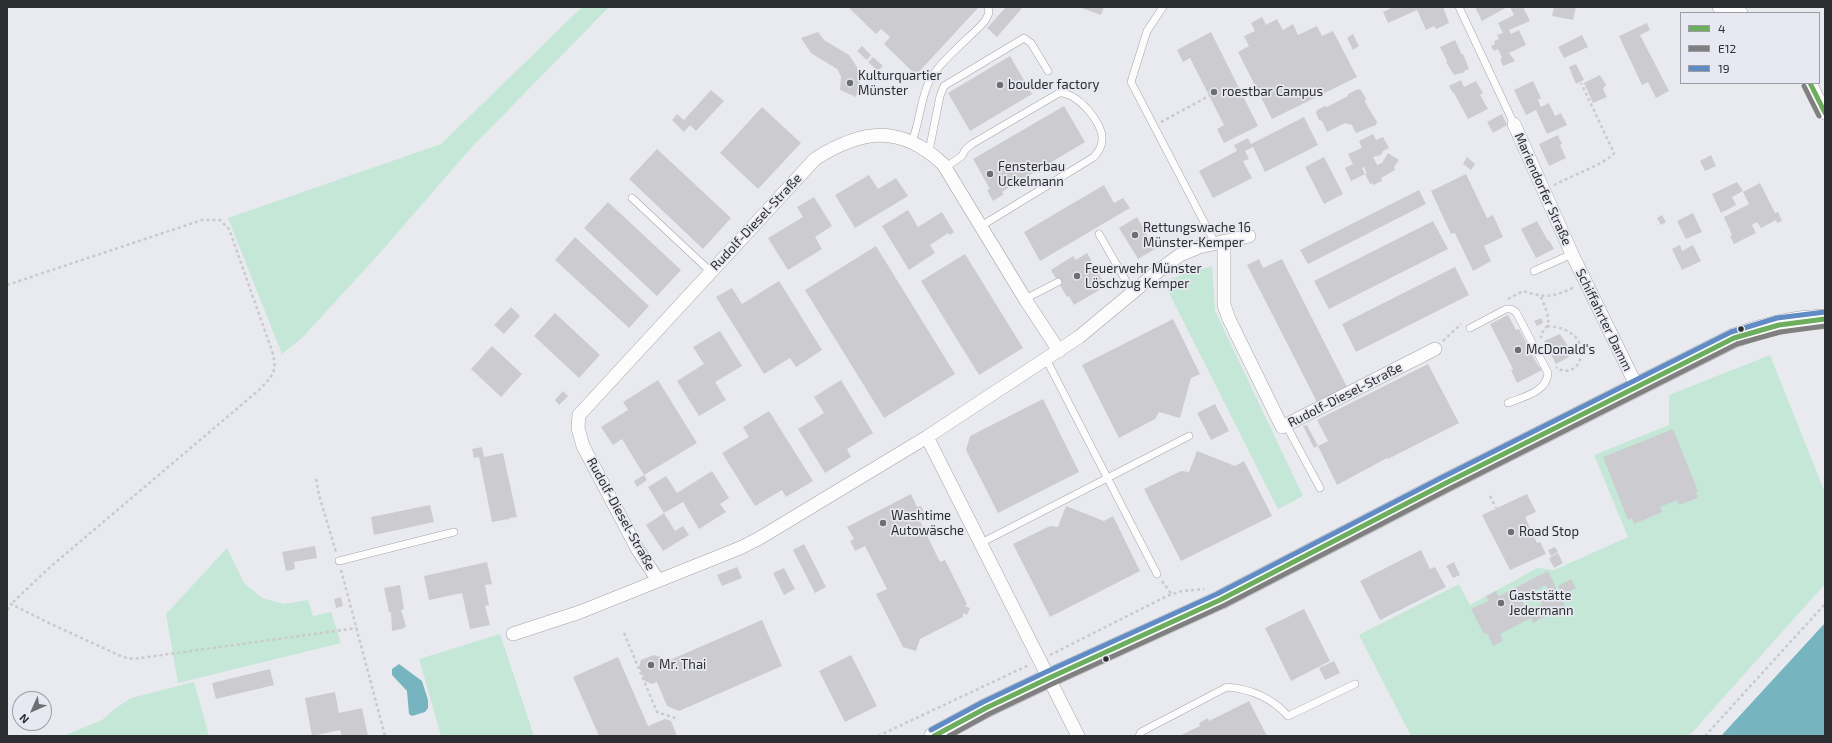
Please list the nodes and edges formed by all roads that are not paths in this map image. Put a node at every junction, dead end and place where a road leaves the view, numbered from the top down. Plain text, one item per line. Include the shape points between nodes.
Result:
1 (988, 7) edge
2 (1163, 7) edge
3 (1458, 7) edge
4 (1719, 7) edge
5 (1737, 12) edge
6 (1048, 71) dead end
7 (1810, 84) edge
8 (1825, 113) edge
9 (1514, 124) joint
10 (912, 141) junction
11 (929, 151) junction
12 (946, 168) junction
13 (632, 198) dead end
14 (981, 226) junction
15 (1100, 234) dead end
16 (1249, 236) dead end
17 (1220, 242) junction
18 (1572, 254) junction
19 (711, 272) junction
20 (1534, 272) dead end
21 (1058, 282) dead end
22 (1133, 292) junction
23 (1025, 299) junction
24 (1825, 318) edge
25 (1470, 328) dead end
26 (1435, 349) road end
27 (1059, 350) junction
28 (1046, 359) junction
29 (1637, 387) junction
30 (1508, 403) dead end
31 (1286, 425) junction
32 (1189, 436) dead end
33 (927, 437) junction
34 (1108, 477) junction
35 (1320, 488) dead end
36 (454, 532) dead end
37 (981, 543) junction
38 (339, 561) road end
39 (1158, 574) road end
40 (658, 580) junction
41 (513, 634) dead end
42 (1049, 678) junction
43 (1355, 684) dead end
44 (934, 736) edge
45 (1078, 736) edge
46 (1139, 736) edge

1 - 10 lane via 989,13 985,21 933,75
2 - 17 lane via 1147,31 1131,82
3 - 9 lane
4 - 5 street
6 - 11 lane via 1031,43 1024,38 944,86
7 - 8 street
9 - 18 street, Mariendorfer Straße
10 - 11 street, Rudolf-Diesel-Straße
10 - 19 street, Rudolf-Diesel-Straße via 883,135 867,136 833,147 815,159
11 - 12 street, Rudolf-Diesel-Straße
12 - 14 street, Rudolf-Diesel-Straße
12 - 14 lane via 962,156 972,144 1059,93 1065,92 1075,98 1093,116 1102,140 1100,149 1094,157
13 - 19 lane
14 - 23 street, Rudolf-Diesel-Straße
15 - 22 lane
16 - 17 street, Rudolf-Diesel-Straße
17 - 22 street, Rudolf-Diesel-Straße via 1180,255
17 - 31 street, Rudolf-Diesel-Straße via 1224,305 1228,319 1282,427
18 - 20 lane
18 - 29 street, Schiffahrter Damm
19 - 40 street, Rudolf-Diesel-Straße via 579,415 578,428 583,446 638,550
21 - 23 lane
22 - 27 street, Rudolf-Diesel-Straße via 1079,337
23 - 27 street, Rudolf-Diesel-Straße
24 - 29 main road via 1798,320 1734,338
25 - 30 lane via 1506,309 1511,309 1516,312 1548,373 1542,388
26 - 31 street, Rudolf-Diesel-Straße
27 - 28 street, Rudolf-Diesel-Straße
28 - 33 street, Rudolf-Diesel-Straße
28 - 34 lane
29 - 42 main road via 1220,600
31 - 35 lane
32 - 34 lane
33 - 37 street
33 - 40 street, Rudolf-Diesel-Straße via 758,539
34 - 37 lane
34 - 39 lane
36 - 38 lane
37 - 42 street
40 - 41 street, Rudolf-Diesel-Straße via 580,612
42 - 44 main road
42 - 45 street
43 - 46 lane via 1288,716 1267,698 1241,688 1227,687 1142,732

